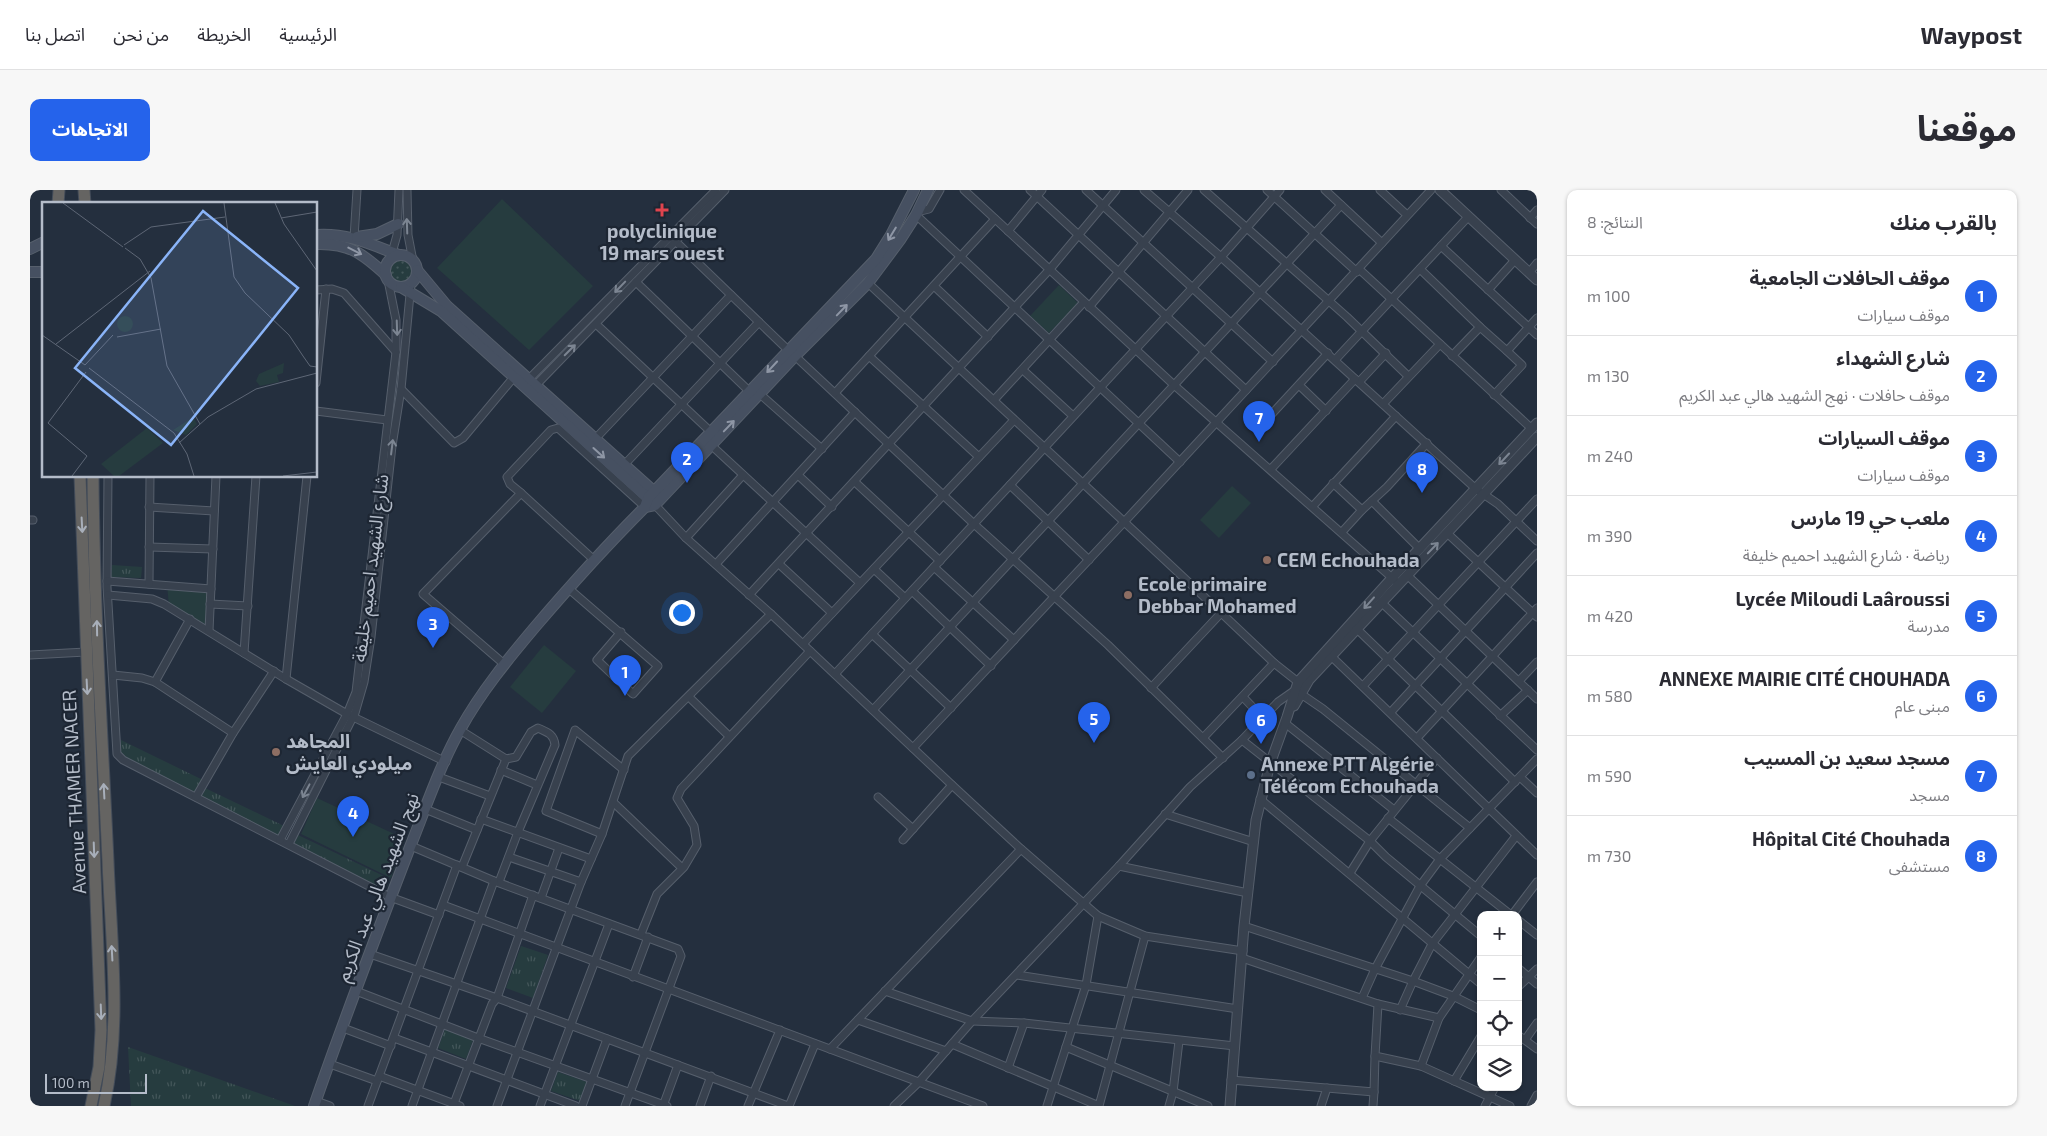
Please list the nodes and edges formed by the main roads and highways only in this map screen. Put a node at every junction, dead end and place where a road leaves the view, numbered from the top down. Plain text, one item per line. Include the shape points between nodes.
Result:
1 (914, 190) edge
2 (928, 190) edge
3 (398, 224) road end
4 (318, 234) edge
5 (354, 238) junction
6 (42, 243) edge
7 (318, 244) edge
8 (30, 248) edge
9 (394, 256) junction
10 (415, 265) junction
11 (387, 277) junction
12 (408, 287) junction
13 (792, 353) junction
14 (755, 393) junction
15 (80, 478) edge
16 (93, 478) edge
17 (653, 500) junction
18 (108, 1087) junction
19 (315, 1103) edge
20 (91, 1106) edge
21 (104, 1106) edge
22 (112, 1106) edge

1 -> 13 main road via 876,259
13 -> 2 main road via 868,283 895,248
3 - 5 main road via 377,234
4 - 5 main road
5 - 9 main road
6 - 8 main road
7 -> 11 main road via 341,245 355,250
9 - 10 main road via 407,256
9 - 11 main road via 387,264
10 - 12 main road via 417,275
10 - 17 main road via 447,306 625,464
11 - 12 main road via 394,285
12 -> 17 main road via 441,311
13 - 14 main road
17 -> 14 main road via 711,445
14 - 17 main road via 711,432
15 -> 20 highway, Avenue THAMER NACER via 101,1030 99,1067
18 -> 16 highway, Avenue THAMER NACER via 113,1040 112,972
17 - 19 main road, نهج الشهيد هالي عبد الكريم via 593,559 504,664 460,730 390,897
18 - 21 highway, Avenue THAMER NACER
18 - 22 highway

